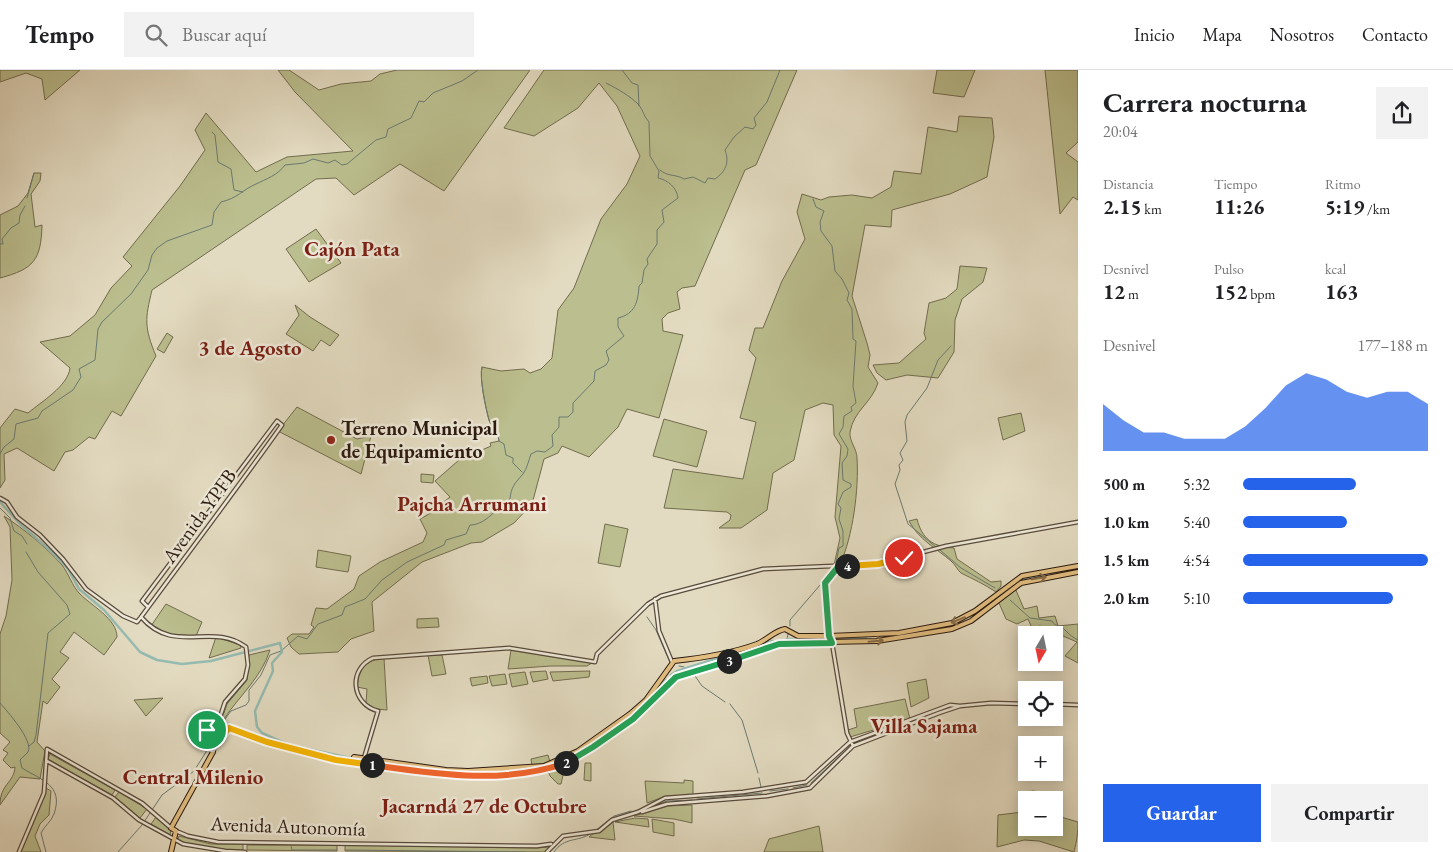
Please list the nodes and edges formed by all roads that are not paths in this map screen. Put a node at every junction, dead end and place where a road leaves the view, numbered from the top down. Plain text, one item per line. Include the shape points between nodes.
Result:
1 (274, 424) junction
2 (277, 431) junction
3 (0, 498) edge
4 (1078, 522) edge
5 (1078, 566) edge
6 (838, 567) junction
7 (1078, 572) edge
8 (1000, 591) junction
9 (1004, 595) junction
10 (655, 599) junction
11 (148, 608) junction
12 (141, 617) junction
13 (829, 636) junction
14 (832, 643) junction
15 (672, 662) junction
16 (664, 674) junction
17 (672, 680) junction
18 (1018, 704) edge
19 (1063, 704) edge
20 (1078, 705) edge
21 (960, 706) junction
22 (850, 742) junction
23 (210, 746) junction
24 (853, 746) junction
25 (353, 759) junction
26 (364, 760) junction
27 (47, 761) junction
28 (638, 812) junction
29 (171, 828) junction
30 (176, 831) junction
31 (174, 840) junction
32 (553, 844) junction
33 (19, 852) edge
34 (171, 852) edge
35 (246, 852) edge
36 (547, 852) edge

1 - 2 street
1 - 2 street, Avenida YPFB via 277,421 282,425
1 - 11 street, Avenida YPFB via 142,601
2 - 11 street, Avenida YPFB
3 - 12 street, Avenida YPFB via 63,558 86,589 123,616 138,622
4 - 6 street via 944,546 878,564
5 - 8 main road via 1026,574
6 - 10 street via 763,569
6 - 13 street via 825,583
9 -> 7 main road via 1026,581
8 - 9 main road
8 -> 13 main road via 958,621 899,633
14 -> 9 main road via 895,639 952,629 971,621
10 - 15 street via 659,631
10 - 26 street via 597,654 595,662 509,648 373,658 362,665 355,682 362,702 378,711
11 - 12 street, Avenida YPFB
12 - 23 street via 154,630 165,635 184,638 217,636 244,645 248,665 245,679 225,702 221,714 204,736
13 - 14 street
13 - 15 main road via 798,636 784,629 757,644 728,653
14 - 17 main road via 779,644
14 - 22 street
15 - 16 main road
16 - 17 main road
16 - 26 main road via 646,700 630,714 578,751 544,766 453,770
17 - 25 main road via 646,708 612,734 570,761 545,770 510,775 447,775
18 - 21 street
19 - 20 street
21 - 22 street via 950,705
21 - 24 street
22 - 24 street
22 - 28 street, Avenida Autonomía via 806,782 743,792 665,798
23 - 25 main road via 229,728 267,742 336,760
23 - 29 main road via 213,752
24 - 28 street via 810,788 776,795 667,804
25 - 26 main road
27 - 29 street, Avenida Autonomía via 47,749 142,803
27 - 31 street, Avenida Autonomía via 113,798 138,820
27 - 33 street via 44,793
28 - 32 street, Avenida Autonomía via 612,820 599,831 563,836
29 - 30 main road, Avenida Autonomía
30 - 31 main road
30 - 32 street, Avenida Autonomía via 218,842
31 - 34 main road
31 - 35 street, Avenida Autonomía via 212,850
32 - 36 street, Avenida Autonomía

